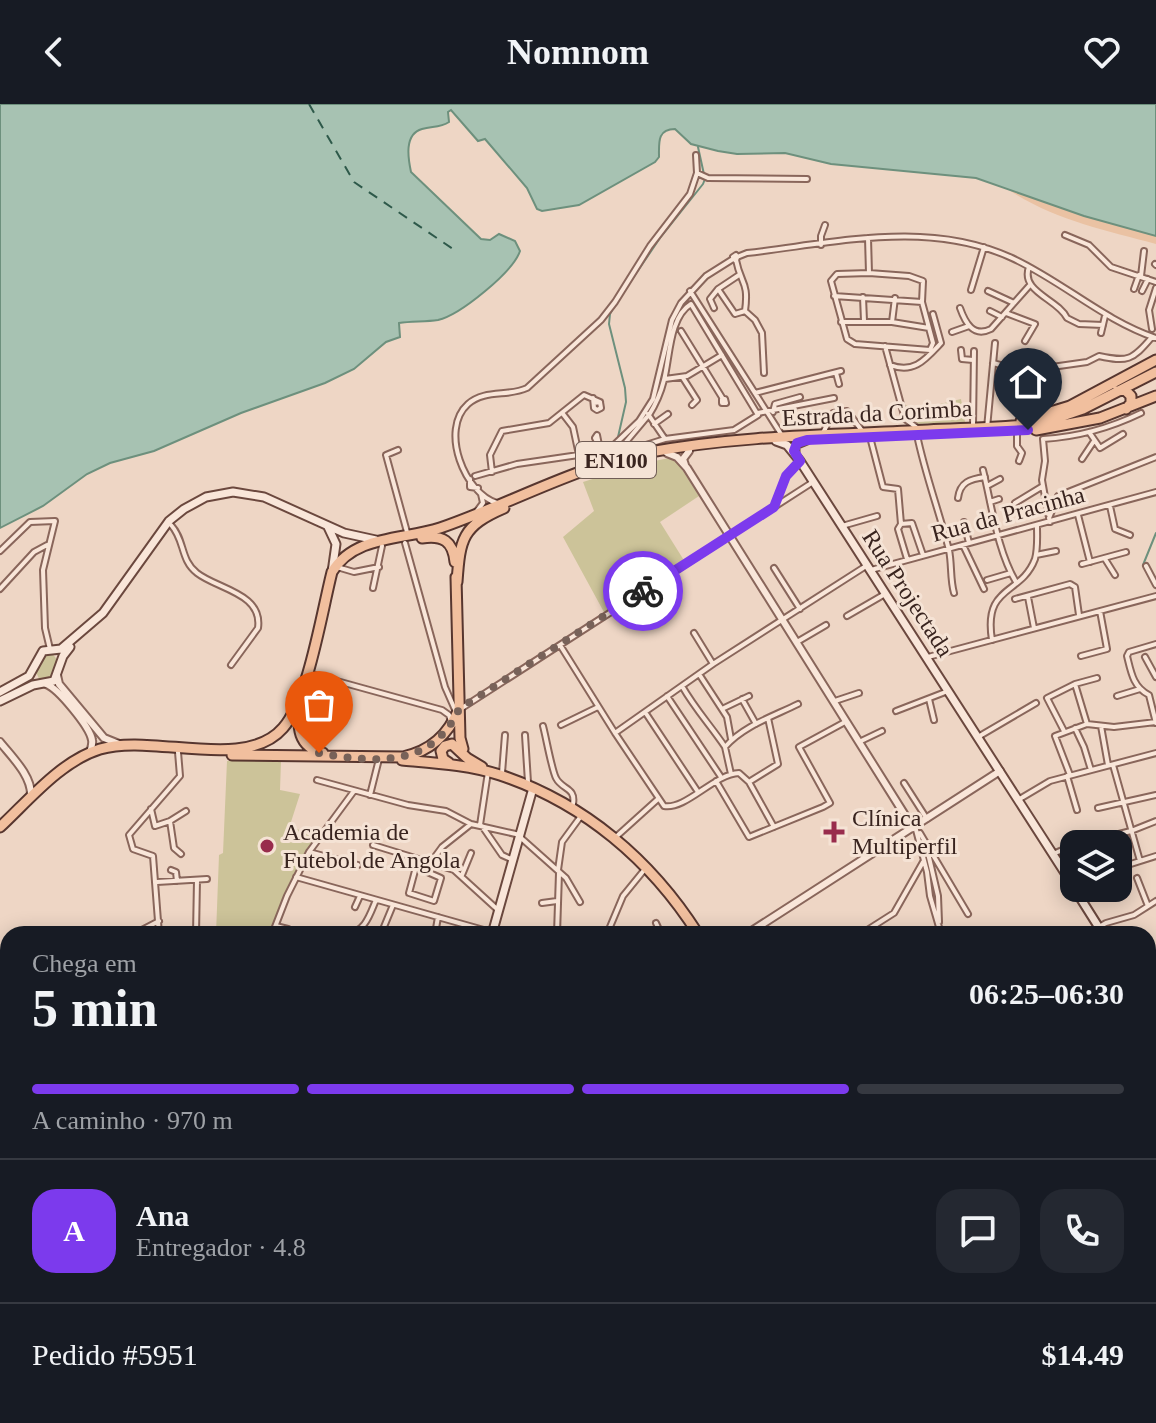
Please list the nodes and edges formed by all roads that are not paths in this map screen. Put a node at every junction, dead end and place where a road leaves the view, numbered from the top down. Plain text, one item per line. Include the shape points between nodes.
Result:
1 (696, 155) dead end
2 (702, 175) junction
3 (807, 179) dead end
4 (825, 225) dead end
5 (1065, 235) dead end
6 (868, 238) junction
7 (821, 245) junction
8 (984, 247) junction
9 (1144, 251) dead end
10 (735, 259) junction
11 (1029, 267) junction
12 (869, 273) junction
13 (739, 275) junction
14 (1140, 276) junction
15 (1148, 279) junction
16 (1156, 282) edge
17 (1030, 285) junction
18 (1156, 288) edge
19 (718, 289) junction
20 (1134, 289) dead end
21 (971, 290) dead end
22 (690, 291) junction
23 (988, 291) dead end
24 (1142, 291) dead end
25 (834, 296) junction
26 (863, 297) junction
27 (895, 298) junction
28 (922, 302) junction
29 (1014, 303) junction
30 (714, 308) dead end
31 (960, 308) dead end
32 (745, 311) junction
33 (990, 311) dead end
34 (933, 314) dead end
35 (1004, 315) junction
36 (1105, 316) junction
37 (864, 321) junction
38 (841, 322) junction
39 (892, 322) junction
40 (1103, 325) junction
41 (969, 326) junction
42 (929, 328) junction
43 (1152, 329) dead end
44 (681, 331) dead end
45 (952, 332) dead end
46 (1101, 333) dead end
47 (1154, 337) edge
48 (1025, 341) dead end
49 (995, 343) dead end
50 (885, 346) junction
51 (961, 350) dead end
52 (974, 351) dead end
53 (722, 355) junction
54 (973, 360) junction
55 (1156, 360) edge
56 (993, 363) junction
57 (890, 365) junction
58 (703, 366) junction
59 (764, 373) dead end
60 (1152, 373) edge
61 (683, 378) junction
62 (662, 379) junction
63 (839, 384) dead end
64 (1117, 391) junction
65 (755, 393) junction
66 (1156, 396) edge
67 (800, 397) dead end
68 (834, 398) dead end
69 (723, 399) dead end
70 (596, 401) dead end
71 (692, 405) dead end
72 (1126, 409) junction
73 (770, 412) junction
74 (562, 413) junction
75 (758, 413) junction
76 (1141, 413) dead end
77 (668, 414) dead end
78 (646, 415) junction
79 (905, 419) junction
80 (654, 424) junction
81 (1005, 427) junction
82 (987, 428) junction
83 (973, 429) junction
84 (933, 430) junction
85 (1017, 430) junction
86 (886, 432) junction
87 (1089, 432) junction
88 (1042, 434) junction
89 (1123, 434) dead end
90 (821, 435) junction
91 (867, 435) junction
92 (917, 435) junction
93 (665, 439) junction
94 (779, 439) junction
95 (807, 440) junction
96 (1094, 441) junction
97 (599, 445) dead end
98 (614, 446) junction
99 (398, 450) dead end
100 (689, 451) junction
101 (667, 453) junction
102 (579, 455) junction
103 (628, 457) junction
104 (1156, 457) edge
105 (798, 458) junction
106 (1082, 459) dead end
107 (1019, 461) dead end
108 (608, 463) junction
109 (687, 468) junction
110 (983, 470) dead end
111 (490, 473) junction
112 (472, 477) junction
113 (985, 477) junction
114 (1000, 479) dead end
115 (813, 482) junction
116 (987, 486) junction
117 (1044, 486) junction
118 (480, 488) junction
119 (1156, 492) edge
120 (958, 498) dead end
121 (999, 499) dead end
122 (990, 502) junction
123 (500, 503) junction
124 (1015, 503) dead end
125 (1110, 506) junction
126 (774, 507) junction
127 (475, 514) junction
128 (1078, 515) junction
129 (877, 516) dead end
130 (1049, 520) junction
131 (318, 521) junction
132 (964, 522) dead end
133 (901, 524) junction
134 (171, 525) junction
135 (326, 525) junction
136 (842, 526) junction
137 (1037, 526) junction
138 (999, 534) junction
139 (1130, 535) dead end
140 (728, 536) junction
141 (407, 540) junction
142 (49, 543) junction
143 (969, 543) junction
144 (963, 545) junction
145 (948, 548) junction
146 (380, 549) junction
147 (0, 551) edge
148 (36, 551) junction
149 (1056, 551) dead end
150 (1126, 552) dead end
151 (923, 555) junction
152 (1036, 555) junction
153 (45, 558) junction
154 (907, 559) junction
155 (1105, 559) junction
156 (1090, 562) junction
157 (1082, 564) dead end
158 (1146, 566) dead end
159 (379, 567) junction
160 (774, 568) dead end
161 (333, 569) junction
162 (868, 569) junction
163 (1011, 573) junction
164 (1115, 575) dead end
165 (987, 580) dead end
166 (457, 582) junction
167 (1016, 582) junction
168 (1156, 585) edge
169 (373, 588) dead end
170 (0, 589) edge
171 (984, 589) dead end
172 (954, 593) dead end
173 (885, 594) junction
174 (1156, 596) edge
175 (1028, 597) junction
176 (1015, 599) dead end
177 (800, 609) junction
178 (1100, 611) junction
179 (1079, 615) junction
180 (847, 616) dead end
181 (783, 620) junction
182 (826, 625) dead end
183 (1034, 628) junction
184 (694, 633) dead end
185 (992, 640) junction
186 (797, 642) junction
187 (1156, 644) edge
188 (560, 645) junction
189 (47, 651) junction
190 (1081, 656) dead end
191 (1145, 657) dead end
192 (926, 658) junction
193 (61, 660) junction
194 (713, 664) junction
195 (231, 665) dead end
196 (34, 670) junction
197 (307, 672) junction
198 (699, 674) junction
199 (57, 675) junction
200 (1156, 677) edge
201 (1097, 678) dead end
202 (43, 684) junction
203 (1075, 684) junction
204 (682, 686) junction
205 (1140, 689) junction
206 (948, 691) junction
207 (0, 692) edge
208 (859, 693) dead end
209 (1156, 693) edge
210 (302, 694) junction
211 (1149, 695) junction
212 (667, 696) junction
213 (749, 696) dead end
214 (1117, 696) dead end
215 (742, 699) junction
216 (929, 699) junction
217 (0, 701) edge
218 (834, 702) junction
219 (1036, 703) dead end
220 (798, 704) dead end
221 (598, 707) junction
222 (722, 709) junction
223 (458, 711) junction
224 (896, 711) dead end
225 (645, 712) junction
226 (768, 718) junction
227 (934, 720) dead end
228 (846, 721) junction
229 (1156, 722) edge
230 (451, 724) junction
231 (756, 724) junction
232 (1087, 724) junction
233 (561, 725) dead end
234 (543, 726) dead end
235 (1101, 726) junction
236 (1075, 728) junction
237 (882, 731) dead end
238 (1064, 731) junction
239 (615, 733) junction
240 (94, 734) junction
241 (505, 735) dead end
242 (525, 735) dead end
243 (978, 737) junction
244 (731, 740) junction
245 (0, 742) edge
246 (859, 742) junction
247 (126, 745) junction
248 (725, 747) junction
249 (178, 752) junction
250 (90, 753) junction
251 (1156, 753) edge
252 (355, 757) junction
253 (379, 757) junction
254 (470, 765) junction
255 (1110, 765) junction
256 (1091, 770) junction
257 (1000, 771) junction
258 (488, 772) junction
259 (502, 773) junction
260 (731, 774) junction
261 (26, 776) junction
262 (1068, 776) junction
263 (722, 778) junction
264 (317, 780) dead end
265 (716, 781) junction
266 (49, 782) junction
267 (749, 782) junction
268 (904, 783) dead end
269 (530, 785) junction
270 (354, 791) junction
271 (698, 792) junction
272 (370, 795) junction
273 (1156, 795) edge
274 (31, 799) junction
275 (658, 799) junction
276 (1018, 800) junction
277 (1124, 803) junction
278 (573, 804) junction
279 (1098, 808) dead end
280 (151, 809) junction
281 (1077, 810) dead end
282 (186, 811) dead end
283 (583, 814) junction
284 (927, 819) junction
285 (170, 821) junction
286 (1156, 821) edge
287 (471, 824) junction
288 (481, 826) junction
289 (0, 827) edge
290 (774, 827) junction
291 (914, 827) junction
292 (1131, 830) edge
293 (1132, 831) edge
294 (1132, 834) edge
295 (519, 836) junction
296 (617, 836) junction
297 (925, 843) junction
298 (373, 845) dead end
299 (1060, 851) edge
300 (309, 852) junction
301 (471, 853) dead end
302 (181, 854) dead end
303 (1053, 854) junction
304 (1156, 856) edge
305 (513, 860) junction
306 (923, 861) junction
307 (1140, 861) junction
308 (431, 862) junction
309 (1132, 864) edge
310 (358, 865) dead end
311 (1060, 865) edge
312 (647, 867) junction
313 (171, 870) dead end
314 (559, 871) junction
315 (462, 875) junction
316 (296, 877) junction
317 (1137, 878) dead end
318 (207, 879) dead end
319 (197, 880) junction
320 (177, 881) junction
321 (157, 882) junction
322 (360, 896) junction
323 (421, 898) junction
324 (376, 900) junction
325 (557, 901) junction
326 (1156, 901) edge
327 (580, 902) dead end
328 (1083, 902) edge
329 (542, 903) dead end
330 (393, 905) junction
331 (1148, 906) junction
332 (355, 907) dead end
333 (498, 910) junction
334 (416, 911) junction
335 (968, 914) dead end
336 (438, 917) junction
337 (159, 921) junction
338 (656, 923) dead end
339 (149, 926) edge
340 (159, 926) edge
341 (196, 926) edge
342 (275, 926) edge
343 (363, 926) edge
344 (384, 926) edge
345 (436, 926) edge
346 (470, 926) edge
347 (495, 926) edge
348 (557, 926) edge
349 (610, 926) edge
350 (657, 926) edge
351 (694, 926) edge
352 (694, 926) edge
353 (759, 926) edge
354 (874, 926) edge
355 (938, 926) edge
356 (940, 926) edge
357 (1098, 926) edge
358 (1104, 926) edge

1 - 2 street
2 - 3 street
2 - 112 street via 601,320 527,388 488,394 460,414 454,443
4 - 7 street
5 - 14 street via 1089,245 1111,267
6 - 7 street
6 - 8 street via 914,236
6 - 12 street
7 - 10 street
8 - 11 street
8 - 21 street
9 - 14 street
10 - 13 street
10 - 22 street
11 - 17 street
11 - 36 street
12 - 25 street via 835,275
12 - 28 street via 921,279
13 - 19 street
13 - 32 street via 745,280
14 - 15 street
14 - 20 street
15 - 16 street
15 - 24 street
17 - 29 street
17 - 40 street via 1070,321
18 - 43 street via 1149,310
19 - 30 street via 710,299
19 - 32 street via 735,314
22 - 62 street via 672,320
22 - 65 street
23 - 29 street
25 - 26 street
25 - 38 street
26 - 27 street
26 - 37 street
27 - 28 street
27 - 39 street
28 - 42 street
29 - 35 street
31 - 41 street
32 - 59 street via 762,333
33 - 35 street
34 - 57 street via 941,343 912,368
35 - 41 street via 984,333
35 - 48 street via 1035,324
36 - 40 street
36 - 47 street
37 - 38 street
37 - 39 street
38 - 50 street via 850,342
39 - 42 street
40 - 46 street
41 - 45 street
42 - 50 street via 933,343 926,351
44 - 58 street
47 - 56 street via 1138,354 1119,361 1099,356 1020,370
49 - 56 street
50 - 57 street
51 - 54 street via 962,359
52 - 54 street
53 - 58 street
53 - 62 street via 691,304 674,332
53 - 75 street
54 - 83 street
55 - 81 main road, Estrada da Corimba / EN100 via 1070,406
56 - 82 street
57 - 79 street
58 - 61 street
58 - 69 street
60 - 64 main road, Estrada da Corimba / EN100
60 - 66 main road via 1142,382 1143,389
61 - 62 street
61 - 71 street via 697,400
62 - 78 street
63 - 65 street via 839,372
64 - 72 main road via 1131,396
64 - 81 main road, Estrada da Corimba / EN100 via 1060,418
65 - 73 street
66 - 72 main road, EN100
67 - 73 street via 775,404
68 - 73 street
70 - 74 street via 589,395 579,397
72 - 88 main road, Estrada da Corimba / EN100
73 - 75 street
73 - 94 street
74 - 102 street via 573,427
74 - 111 street via 545,425 502,431 490,455
75 - 93 street via 734,430
76 - 87 street
77 - 80 street
78 - 80 street
78 - 93 street via 627,448
78 - 98 street
79 - 84 street
79 - 86 street
80 - 93 street
81 - 82 main road, Estrada da Corimba / EN100
82 - 83 main road, Estrada da Corimba / EN100
83 - 84 main road, Estrada da Corimba / EN100
84 - 86 main road, Estrada da Corimba / EN100
85 - 88 main road, Estrada da Corimba / EN100
85 - 92 main road, Estrada da Corimba / EN100
85 - 107 street
86 - 91 main road, Estrada da Corimba / EN100
87 - 88 street
87 - 96 street
88 - 117 street
89 - 96 street via 1101,447
90 - 91 main road, Estrada da Corimba / EN100
90 - 91 street via 833,413 847,411
90 - 94 main road, Estrada da Corimba / EN100
91 - 92 main road, Estrada da Corimba / EN100
91 - 95 main road, Estrada da Corimba / EN100
91 - 133 street via 883,487 898,489
92 - 145 street
94 - 95 main road, Estrada da Corimba / EN100
94 - 100 main road, Estrada da Corimba / EN100
94 - 103 main road, Estrada da Corimba / EN100
94 - 105 main road
95 - 105 main road via 795,445
96 - 106 street
97 - 102 street via 599,452
98 - 103 street
98 - 108 street
99 - 141 street via 386,455
100 - 101 main road, Estrada da Corimba / EN100
100 - 109 street via 683,459
101 - 109 street
101 - 166 main road, Estrada da Corimba / EN100 via 606,468 478,521 462,539
102 - 111 street
103 - 108 main road, Estrada da Corimba / EN100
104 - 130 street via 1058,496
105 - 115 main road, Rua Projectada
105 - 126 street
108 - 123 main road, Estrada da Corimba / EN100
109 - 140 street
110 - 113 street
111 - 112 street
111 - 118 street
112 - 118 street
113 - 116 street
113 - 120 street via 968,481
114 - 116 street
115 - 126 street
115 - 136 main road, Rua Projectada
116 - 122 street
117 - 124 street
117 - 130 street
118 - 123 street
118 - 127 street via 483,503
119 - 125 street, Rua da Pracinha
121 - 122 street
122 - 138 street
123 - 127 main road, Estrada da Corimba / EN100
125 - 128 street, Rua da Pracinha
125 - 139 street via 1115,529
126 - 140 street
127 - 141 main road, EN100
128 - 130 street, Rua da Pracinha
128 - 156 street
129 - 136 street
130 - 137 street, Rua da Pracinha
131 - 134 main road via 234,497 202,503
131 - 135 main road
131 - 189 main road via 251,494 200,499 169,521 103,613 64,647
132 - 143 street
133 - 151 street via 912,523
133 - 154 street via 898,531
134 - 193 main road via 113,608
134 - 195 street via 194,570 236,591 257,613 257,632
135 - 146 main road
135 - 161 main road via 336,544
136 - 162 main road, Rua Projectada
137 - 138 street, Rua da Pracinha
137 - 152 street
138 - 143 street, Rua da Pracinha
138 - 163 street
140 - 181 street
140 - 188 street
141 - 146 main road, EN100
141 - 166 main road via 446,540
141 - 223 street via 445,687
142 - 147 street via 55,521 32,521
142 - 148 street
142 - 153 street
143 - 144 street, Rua da Pracinha
144 - 145 street, Rua da Pracinha
144 - 171 street
145 - 151 street, Rua da Pracinha
145 - 172 street
146 - 159 street
146 - 161 main road, EN100 via 363,545
148 - 153 street
148 - 170 street
149 - 152 street
150 - 155 street
151 - 154 street, Rua da Pracinha
152 - 167 street
153 - 189 street
154 - 162 street, Rua da Pracinha
155 - 156 street
155 - 164 street
156 - 157 street
158 - 168 street
159 - 161 street
159 - 169 street
160 - 177 street
161 - 197 main road
162 - 173 main road, Rua Projectada
162 - 177 street, Rua da Pracinha
163 - 165 street
163 - 167 street
166 - 223 main road, EN100
167 - 185 street via 996,602 989,621
173 - 180 street
173 - 192 main road, Rua Projectada
174 - 178 street
175 - 176 street
175 - 179 street via 1073,585
175 - 183 street
177 - 181 street, Rua da Pracinha
178 - 179 street
178 - 190 street via 1107,649
179 - 183 street
181 - 186 street
181 - 194 street, Rua da Pracinha
182 - 186 street
183 - 185 street
184 - 194 street
185 - 192 street
186 - 218 street
187 - 205 street via 1128,654
188 - 221 street
188 - 223 street
189 - 193 main road
189 - 196 main road
191 - 200 street
192 - 206 main road, Rua Projectada
193 - 199 main road
194 - 198 street, Rua da Pracinha
196 - 202 main road
196 - 207 main road
197 - 210 main road
197 - 230 street via 442,710
198 - 204 street, Rua da Pracinha
198 - 222 street
199 - 202 main road
199 - 240 street
201 - 203 street
202 - 217 main road
202 - 240 street via 60,693
203 - 232 street
203 - 238 street via 1046,700
204 - 212 street, Rua da Pracinha
204 - 248 street
205 - 211 street
205 - 214 street
206 - 216 street
206 - 243 main road, Rua Projectada
208 - 218 street
209 - 211 street
210 - 247 main road via 283,729 258,745
210 - 252 main road via 298,725 305,744 319,753
211 - 229 street
212 - 225 street, Rua da Pracinha
212 - 263 street
213 - 215 street
215 - 222 street
215 - 231 street
216 - 224 street
216 - 227 street
218 - 228 street
219 - 243 street
220 - 226 street
221 - 233 street
221 - 239 street
222 - 244 street
223 - 230 main road
223 - 254 main road via 461,744
225 - 239 street, Rua da Pracinha
225 - 271 street
226 - 231 street
226 - 267 street via 778,764
228 - 246 street
228 - 290 street via 799,747 830,804
229 - 235 street
230 - 253 main road via 442,738 420,752
231 - 244 street
232 - 235 street
232 - 236 street
234 - 278 street via 555,777 571,791
235 - 255 street
236 - 238 street
236 - 256 street
237 - 246 street
238 - 262 street via 1055,736
239 - 275 street
240 - 247 street
240 - 250 street
241 - 259 street
242 - 269 street
243 - 257 main road, Rua Projectada
244 - 248 street
245 - 261 street
246 - 291 street
247 - 250 main road
248 - 260 street
249 - 252 main road
249 - 280 street via 180,776
249 - 289 main road via 109,752 83,761
250 - 266 main road
251 - 255 street
252 - 253 main road
253 - 254 main road
253 - 272 street
254 - 258 main road
254 - 259 main road
255 - 256 street
255 - 277 street
256 - 262 street
257 - 276 main road, Rua Projectada
257 - 284 street
258 - 269 main road
258 - 288 street
259 - 269 main road
260 - 263 street
260 - 267 street via 739,773
261 - 266 street
261 - 274 street
262 - 276 street
262 - 281 street
263 - 265 street
264 - 270 street
265 - 271 street
265 - 290 street via 747,836
266 - 274 main road
267 - 290 street
268 - 284 street
269 - 278 main road
269 - 283 main road
269 - 295 main road
270 - 272 street
270 - 300 street
271 - 275 street via 671,807
272 - 287 street via 446,811
273 - 277 street
274 - 289 main road
275 - 296 street
276 - 303 main road, Rua Projectada
277 - 279 street
277 - 292 street
278 - 296 main road
280 - 285 street via 154,826
280 - 321 street via 128,838 133,849 153,856
282 - 285 street
283 - 312 main road
283 - 314 street via 562,842
284 - 291 street
285 - 302 street via 174,848
286 - 293 street
287 - 288 street
287 - 308 street
288 - 295 street
288 - 305 street via 502,855
291 - 297 street
291 - 306 street
291 - 353 street
294 - 307 street
295 - 305 main road
295 - 314 street
296 - 351 main road via 664,882
297 - 335 street
297 - 356 street
298 - 308 street
299 - 303 street
300 - 310 street
300 - 316 street
301 - 315 street
303 - 311 main road, Rua Projectada
304 - 307 street
305 - 333 main road
306 - 354 street via 894,913
306 - 355 street
307 - 309 street
308 - 315 street
312 - 349 street via 623,896
312 - 352 main road
313 - 320 street
314 - 325 street
314 - 327 street
315 - 333 street
316 - 322 street
316 - 342 street
317 - 331 street
318 - 319 street
319 - 320 street
319 - 341 street
320 - 321 street
321 - 337 street
322 - 324 street
322 - 332 street
323 - 323 street via 434,901 441,878 417,867 408,893
323 - 334 street
324 - 330 street
324 - 343 street
325 - 329 street
325 - 348 street
326 - 331 street
328 - 357 main road, Rua Projectada
330 - 334 street
330 - 344 street
331 - 358 street
333 - 347 main road
334 - 336 street
336 - 345 street
336 - 346 street
337 - 339 street
337 - 340 street
338 - 350 street

